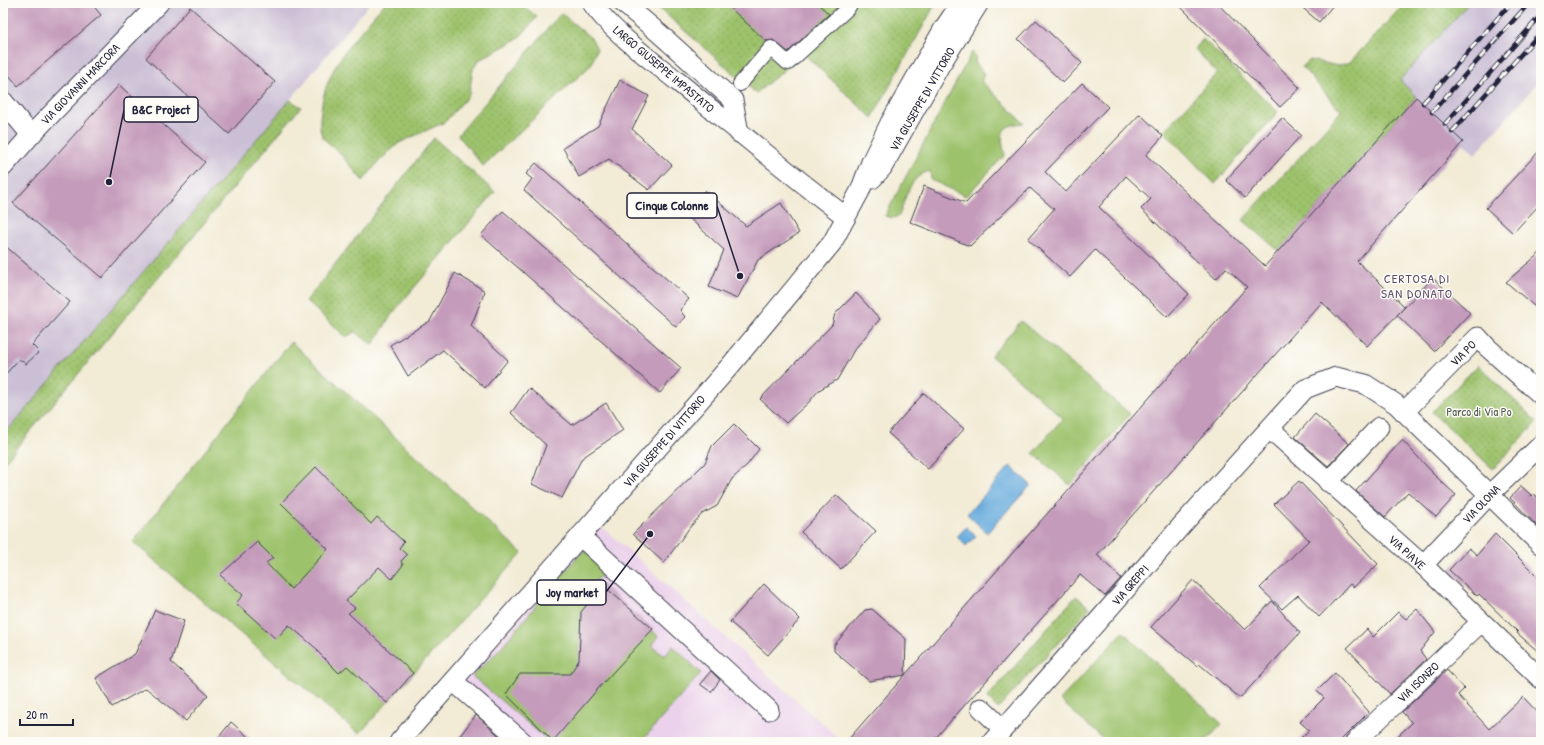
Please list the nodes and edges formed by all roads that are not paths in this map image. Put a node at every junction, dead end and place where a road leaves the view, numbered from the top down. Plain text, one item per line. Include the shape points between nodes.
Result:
1 (159, 3) edge
2 (592, 3) edge
3 (623, 3) edge
4 (851, 3) edge
5 (961, 3) edge
6 (980, 3) edge
7 (660, 34) junction
8 (645, 54) junction
9 (740, 84) dead end
10 (3, 101) edge
11 (739, 133) junction
12 (31, 135) junction
13 (3, 167) edge
14 (860, 191) junction
15 (846, 217) junction
16 (1541, 395) edge
17 (1404, 412) junction
18 (1379, 427) dead end
19 (1269, 430) junction
20 (1541, 445) edge
21 (1328, 482) junction
22 (1489, 495) junction
23 (580, 536) junction
24 (1541, 545) edge
25 (1423, 565) junction
26 (1481, 622) junction
27 (1541, 679) edge
28 (453, 681) junction
29 (981, 708) dead end
30 (769, 710) dead end
31 (998, 736) edge
32 (399, 742) edge
33 (524, 742) edge
34 (1355, 742) edge

1 - 12 street, VIA GIOVANNI MARCORA
2 - 8 street, LARGO GIUSEPPE IMPASTATO via 602,17
3 - 7 street, LARGO GIUSEPPE IMPASTATO
4 - 9 street via 788,63 771,48
5 - 14 street, VIA GIUSEPPE DI VITTORIO via 890,123
6 - 14 street, VIA GIUSEPPE DI VITTORIO via 939,67 882,168
7 - 8 street
7 - 11 street, LARGO GIUSEPPE IMPASTATO via 733,100
8 - 11 street, LARGO GIUSEPPE IMPASTATO
10 - 12 street
11 - 15 street, LARGO GIUSEPPE IMPASTATO
12 - 13 street, VIA GIOVANNI MARCORA
14 - 15 street, VIA GIUSEPPE DI VITTORIO
15 - 23 street, VIA GIUSEPPE DI VITTORIO via 832,243 735,360
16 - 17 street, VIA PO via 1478,337
17 - 19 street via 1365,384 1336,377 1305,389
17 - 22 street
18 - 21 street
19 - 21 street, VIA PIAVE
19 - 31 street, VIA GREPPI via 1182,525
20 - 22 street, VIA OLONA
21 - 25 street, VIA PIAVE
22 - 24 street
22 - 25 street, VIA OLONA
23 - 28 street, VIA GIUSEPPE DI VITTORIO
23 - 30 street
25 - 26 street, VIA PIAVE
26 - 27 street, VIA PIAVE
26 - 34 street, VIA ISONZO
28 - 32 street, VIA GIUSEPPE DI VITTORIO
28 - 33 street
29 - 31 street

